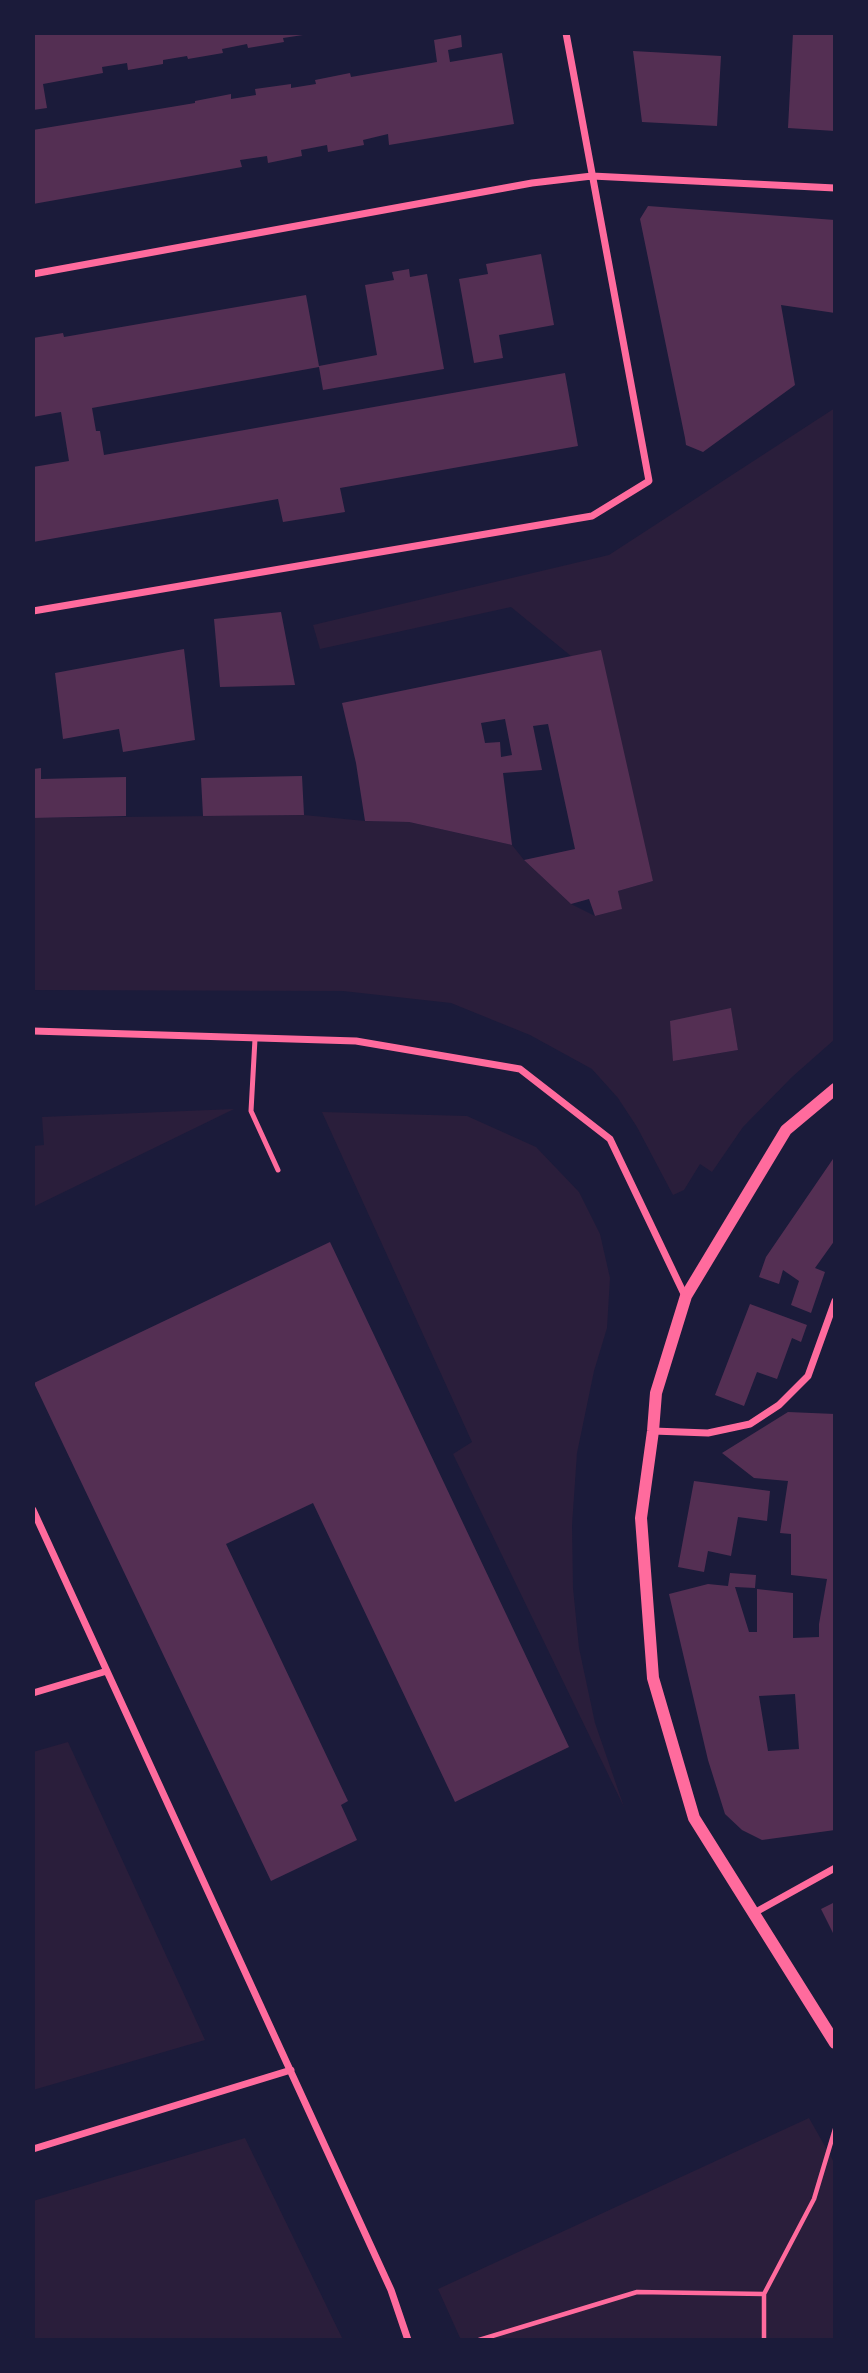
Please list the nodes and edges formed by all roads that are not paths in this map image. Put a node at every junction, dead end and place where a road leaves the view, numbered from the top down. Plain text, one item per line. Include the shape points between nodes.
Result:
1 (566, 33) edge
2 (592, 176) junction
3 (835, 188) edge
4 (33, 274) edge
5 (33, 611) edge
6 (33, 1031) edge
7 (255, 1038) junction
8 (835, 1089) edge
9 (278, 1170) dead end
10 (686, 1296) junction
11 (835, 1301) edge
12 (653, 1431) junction
13 (33, 1510) edge
14 (107, 1671) junction
15 (33, 1693) edge
16 (835, 1868) edge
17 (754, 1913) junction
18 (835, 2043) edge
19 (291, 2070) junction
20 (33, 2150) edge
21 (408, 2340) edge

1 - 2 street
2 - 3 street
2 - 4 street
2 - 5 street via 649,481 592,516
6 - 7 street
7 - 9 lane via 251,1111
7 - 10 street via 356,1041 520,1069 610,1139
8 - 10 street via 786,1130
10 - 12 street via 656,1394
11 - 12 street via 808,1376 779,1405 750,1424 708,1433
12 - 17 street via 640,1518 653,1678 694,1818
13 - 14 street
14 - 15 street
14 - 19 street
16 - 17 street
17 - 18 street
19 - 20 street
19 - 21 street via 391,2290

